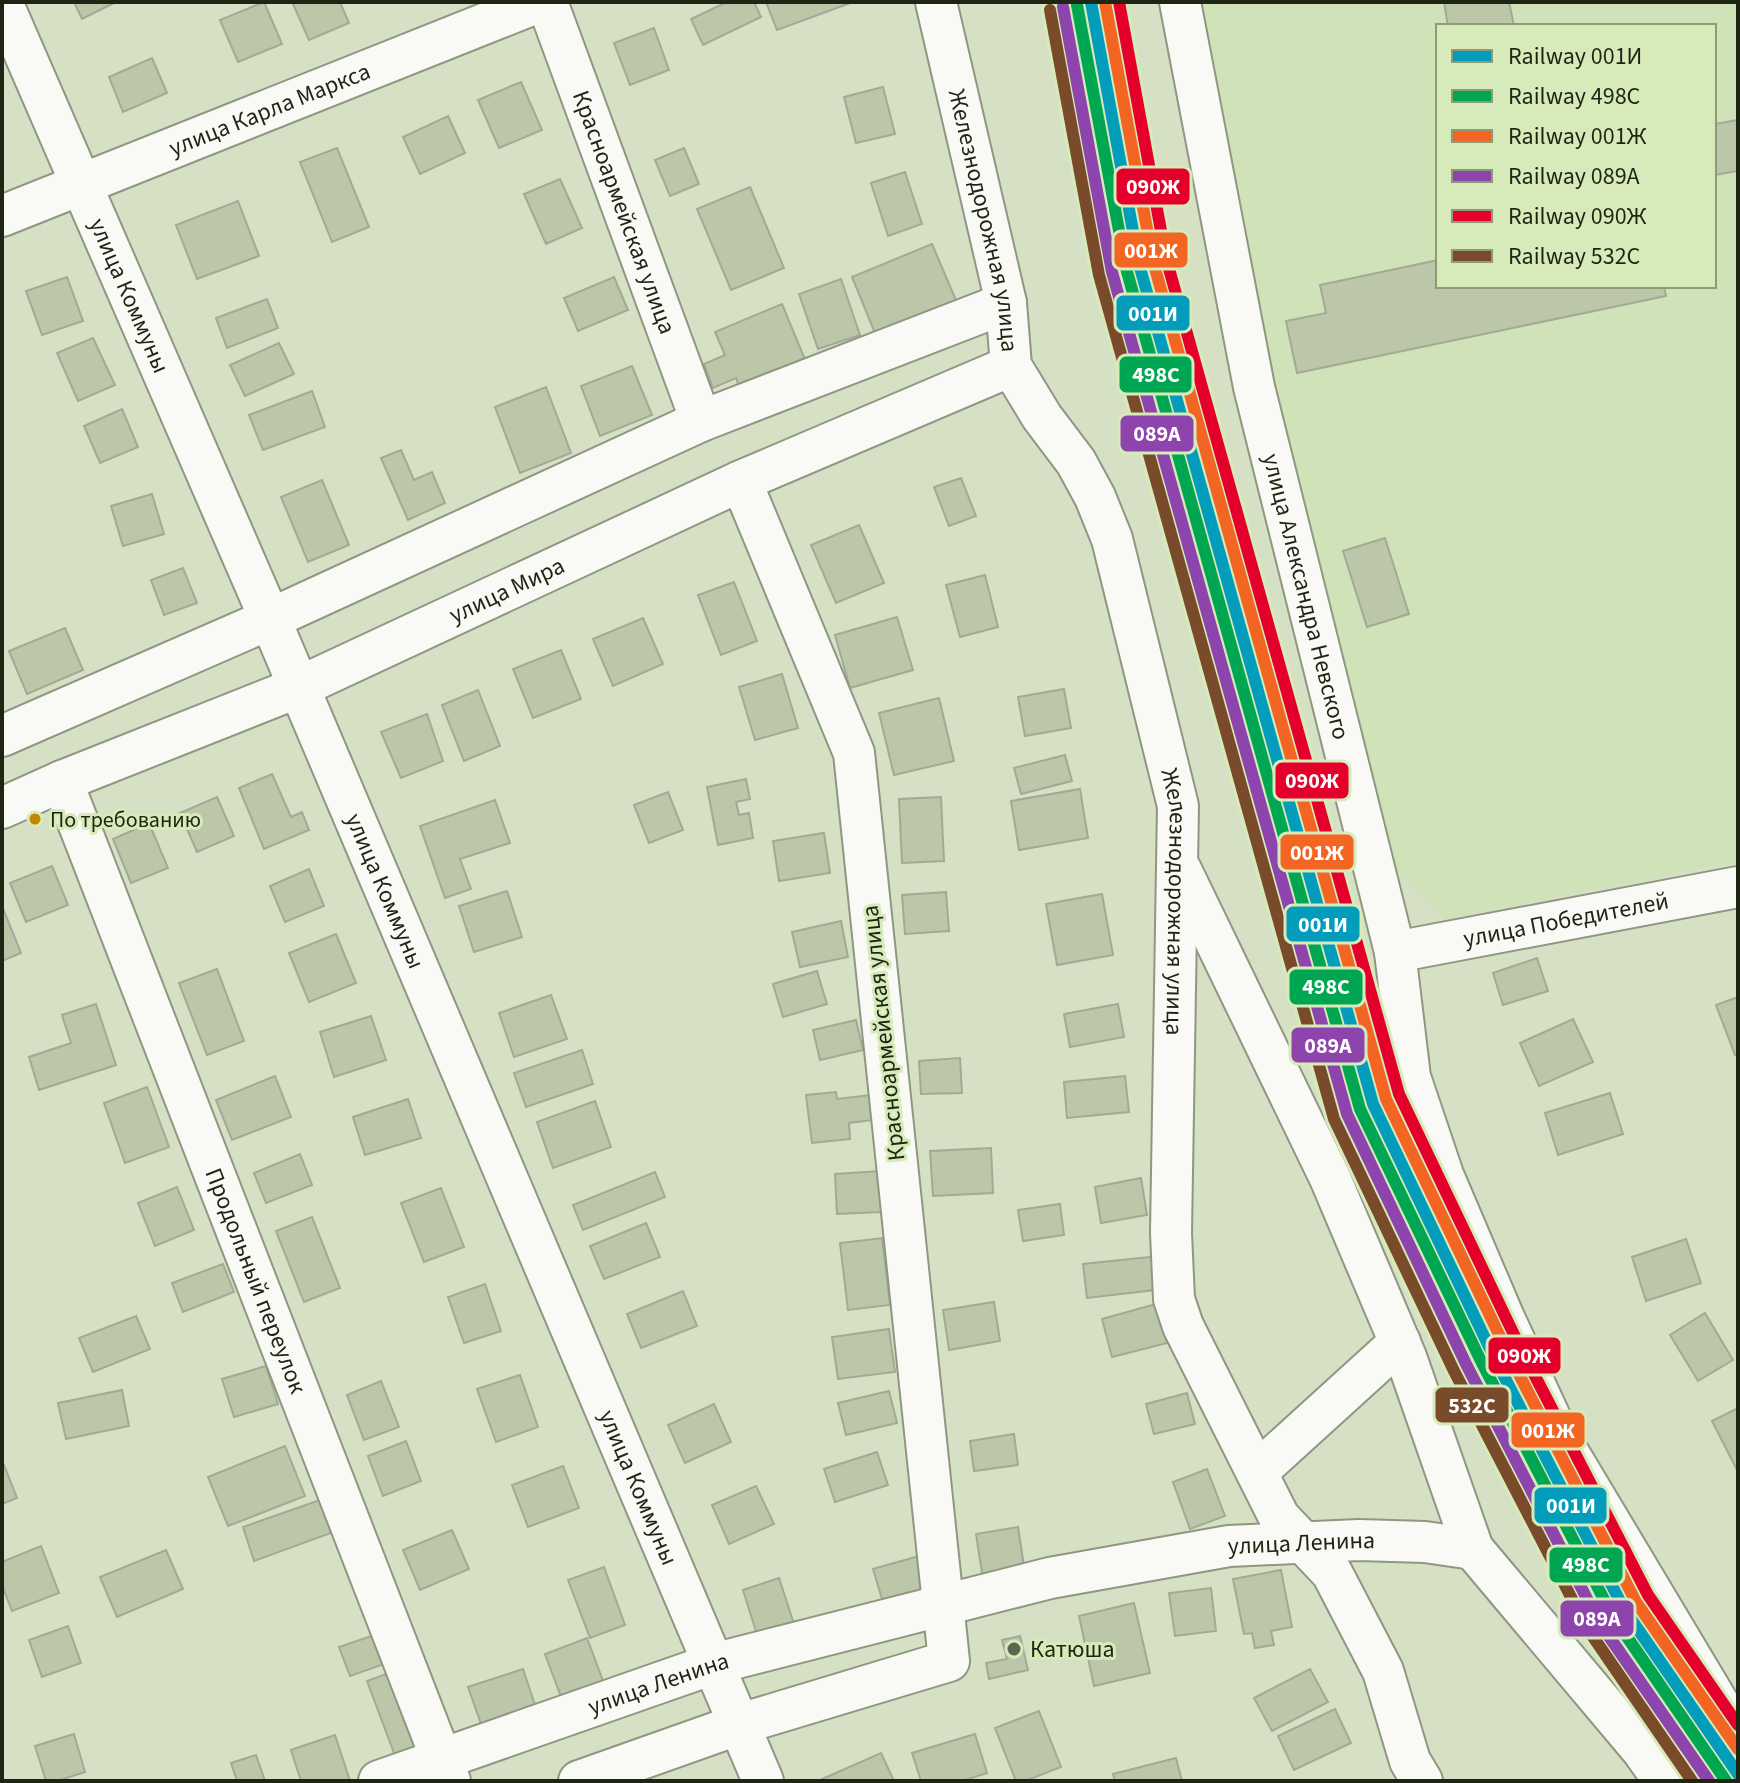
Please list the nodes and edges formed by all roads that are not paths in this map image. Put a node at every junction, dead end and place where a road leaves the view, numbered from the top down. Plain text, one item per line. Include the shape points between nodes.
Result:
1 (2, 2) edge
2 (539, 2) edge
3 (547, 2) edge
4 (936, 2) edge
5 (1180, 2) edge
6 (80, 184) junction
7 (2, 216) edge
8 (1006, 303) junction
9 (1011, 366) junction
10 (701, 421) junction
11 (741, 481) junction
12 (270, 619) junction
13 (299, 687) junction
14 (2, 736) edge
15 (62, 781) junction
16 (2, 808) edge
17 (1178, 863) junction
18 (1738, 887) edge
19 (1395, 952) junction
20 (1400, 1342) junction
21 (1257, 1472) junction
22 (1302, 1542) junction
23 (1473, 1549) junction
24 (943, 1605) junction
25 (713, 1664) junction
26 (740, 1724) junction
27 (1738, 1736) edge
28 (446, 1770) edge
29 (379, 1781) edge
30 (579, 1781) edge
31 (763, 1781) edge
32 (1422, 1781) edge
33 (1664, 1781) edge

1 - 6 street, улица Коммуны
2 - 6 street, улица Карла Маркса
3 - 10 street, Красноармейская улица
4 - 8 street, Железнодорожная улица
5 - 19 street, улица Александра Невского via 1254,387
6 - 7 street, улица Карла Маркса
6 - 12 street, улица Коммуны
8 - 9 street, Железнодорожная улица
8 - 10 street
9 - 11 street, улица Мира
9 - 17 street, Железнодорожная улица via 1076,462 1112,539 1178,806
10 - 12 street
11 - 13 street, улица Мира
11 - 24 street, Красноармейская улица via 854,753
12 - 13 street, улица Коммуны
12 - 14 street
13 - 15 street, улица Мира
13 - 25 street, улица Коммуны
15 - 16 street, улица Мира
15 - 28 street, Продольный переулок
17 - 20 street via 1330,1178
17 - 21 street, Железнодорожная улица via 1174,1299
18 - 19 street, улица Победителей
19 - 27 street, улица Александра Невского via 1410,1077 1443,1175 1504,1318 1559,1437
20 - 21 street
20 - 23 street
21 - 22 street, Железнодорожная улица via 1279,1517
22 - 23 street, улица Ленина via 1425,1542
22 - 24 street, улица Ленина via 1229,1546 1050,1578
22 - 32 street, Железнодорожная улица via 1332,1573 1383,1671 1410,1761
23 - 33 street
24 - 25 street, улица Ленина
24 - 26 street via 949,1661
25 - 26 street, улица Коммуны
25 - 28 street, улица Ленина
26 - 30 street
26 - 31 street, улица Коммуны
28 - 29 street, улица Ленина

